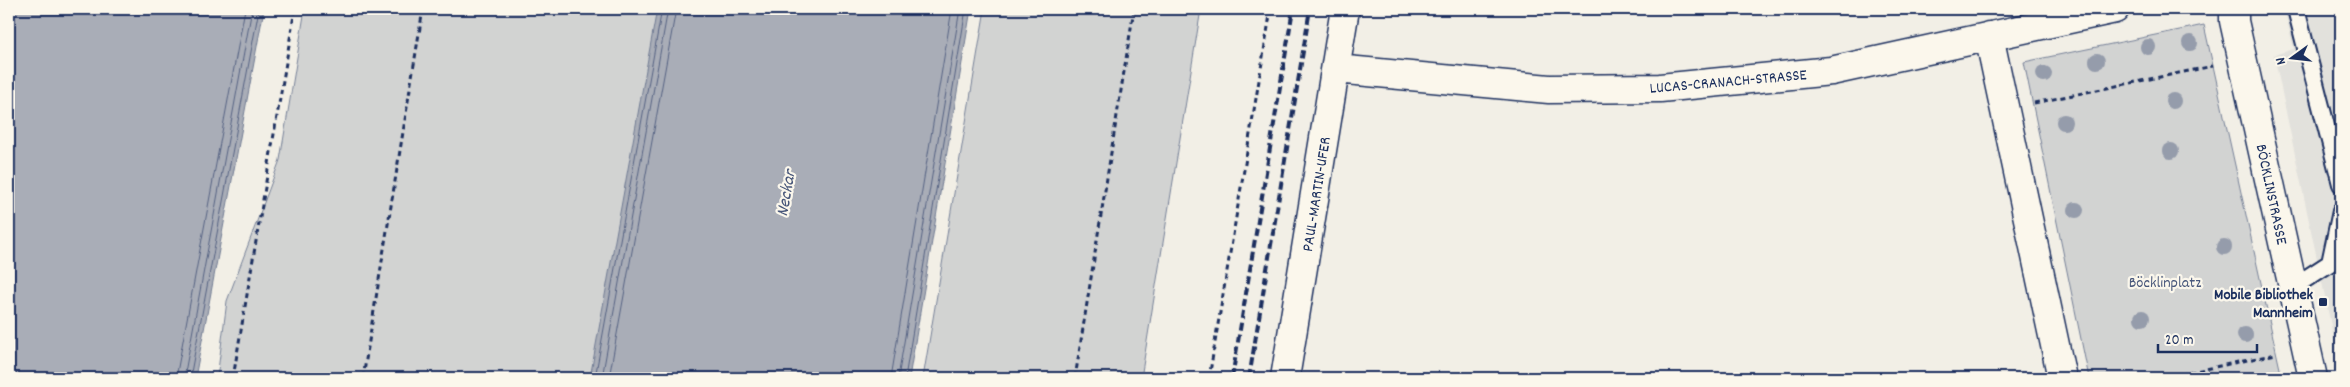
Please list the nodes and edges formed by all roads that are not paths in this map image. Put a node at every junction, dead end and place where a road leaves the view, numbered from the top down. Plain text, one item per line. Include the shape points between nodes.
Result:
1 (1345, 9) edge
2 (2115, 9) edge
3 (2234, 9) edge
4 (2296, 9) edge
5 (1989, 36) junction
6 (1336, 69) junction
7 (2341, 184) edge
8 (2341, 211) edge
9 (2293, 287) junction
10 (1285, 378) edge
11 (2062, 378) edge
12 (2313, 378) edge

1 - 6 street, PAUL-MARTIN-UFER
2 - 5 street, LUCAS-CRANACH-STRASSE
3 - 9 street, BÖCKLINSTRASSE
4 - 7 lane
5 - 6 street, LUCAS-CRANACH-STRASSE via 1830,71 1660,88 1549,89
5 - 11 street
6 - 10 street, PAUL-MARTIN-UFER
8 - 9 lane via 2330,263
9 - 12 street, BÖCKLINSTRASSE

